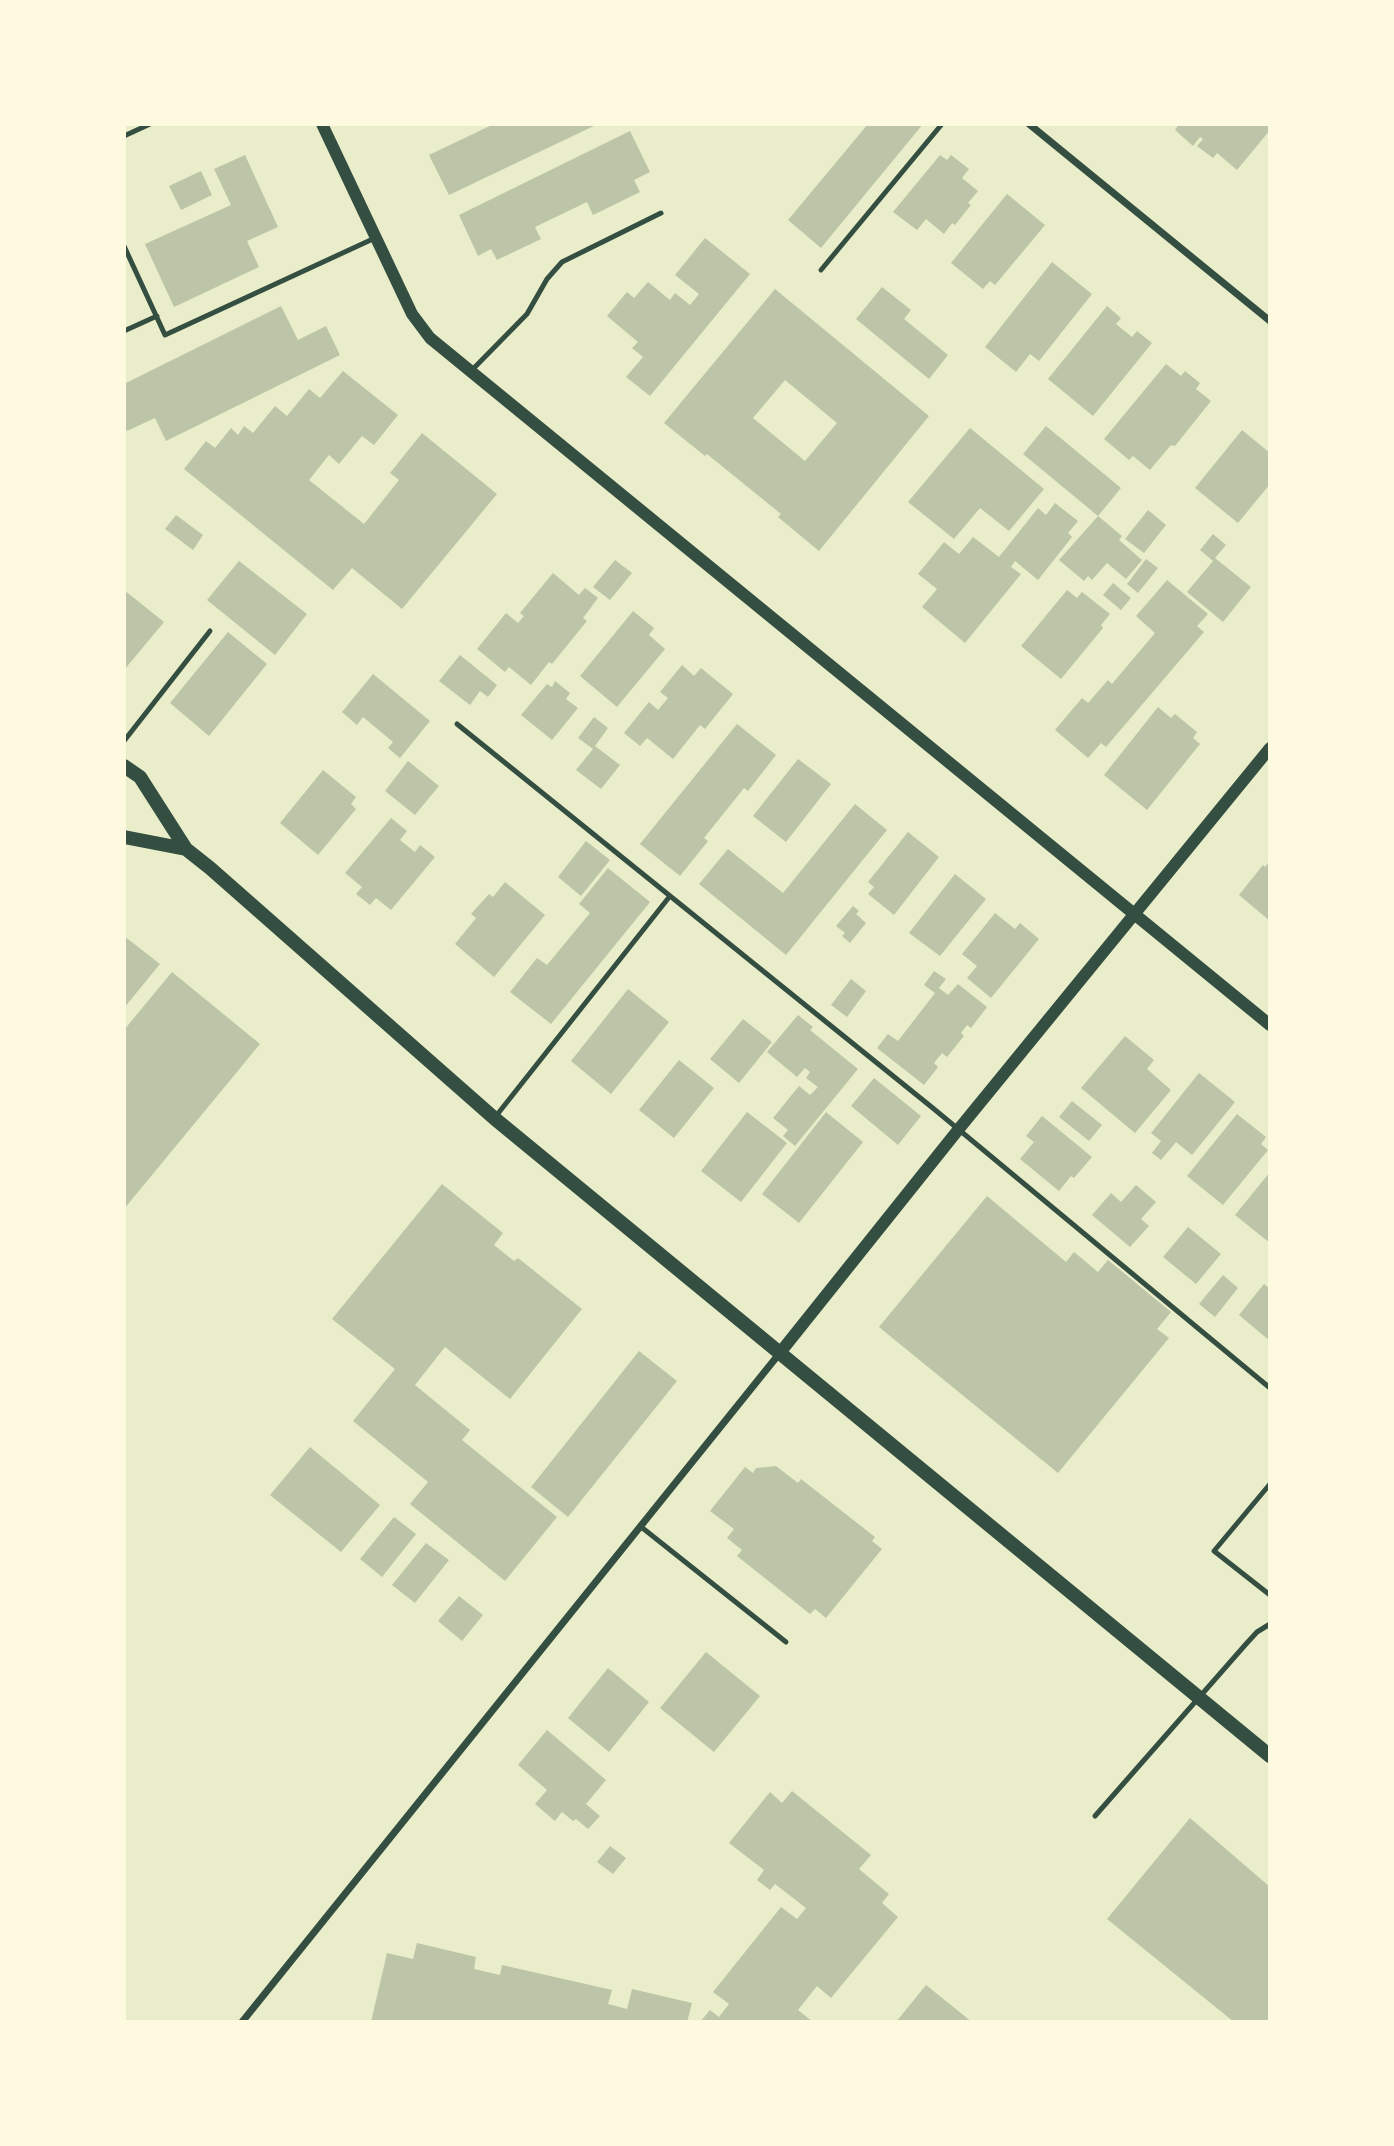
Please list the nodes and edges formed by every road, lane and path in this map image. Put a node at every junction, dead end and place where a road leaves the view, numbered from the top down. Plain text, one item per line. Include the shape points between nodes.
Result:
1 (150, 124) edge
2 (322, 124) edge
3 (942, 124) edge
4 (1029, 124) edge
5 (124, 136) edge
6 (661, 213) dead end
7 (376, 238) junction
8 (124, 246) edge
9 (821, 270) dead end
10 (157, 316) junction
11 (1270, 321) edge
12 (124, 331) edge
13 (471, 371) junction
14 (209, 631) dead end
15 (457, 724) dead end
16 (124, 741) edge
17 (1270, 748) edge
18 (124, 766) edge
19 (124, 837) edge
20 (186, 849) junction
21 (670, 896) junction
22 (1135, 913) junction
23 (1270, 1025) edge
24 (494, 1118) junction
25 (958, 1130) junction
26 (779, 1354) junction
27 (1270, 1388) edge
28 (1270, 1485) edge
29 (640, 1526) junction
30 (1270, 1595) edge
31 (1270, 1624) edge
32 (786, 1642) dead end
33 (1199, 1696) junction
34 (1270, 1756) edge
35 (1096, 1816) dead end
36 (242, 2022) edge

1 - 5 lane
2 - 7 street
3 - 9 lane
4 - 11 street
6 - 13 lane via 562,262 527,314
7 - 10 lane via 165,335
7 - 13 street via 420,327
8 - 10 lane
10 - 12 lane
13 - 22 street
14 - 16 lane
15 - 21 lane
17 - 22 street
18 - 20 main road via 140,777
19 - 20 main road
20 - 24 main road
21 - 24 lane
21 - 25 lane
22 - 23 street
22 - 25 street
24 - 26 main road
25 - 26 street
25 - 27 lane
26 - 29 street
26 - 33 main road
28 - 30 lane via 1214,1551
29 - 32 lane
29 - 36 street
31 - 33 lane via 1257,1632
33 - 34 main road
33 - 35 lane

